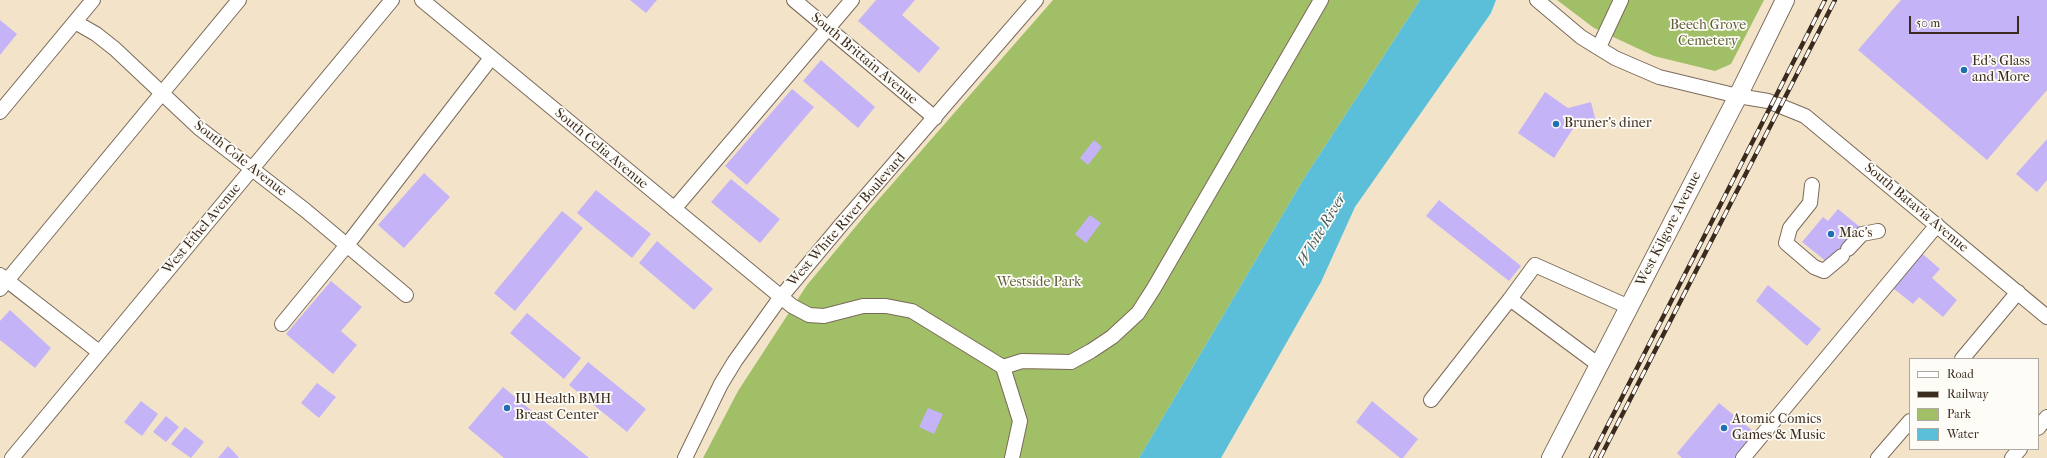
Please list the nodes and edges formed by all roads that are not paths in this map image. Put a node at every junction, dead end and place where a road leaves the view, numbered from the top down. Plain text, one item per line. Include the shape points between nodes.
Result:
1 (93, 0) edge
2 (239, 0) edge
3 (392, 0) edge
4 (422, 0) edge
5 (794, 0) edge
6 (852, 0) edge
7 (1036, 0) edge
8 (1321, 0) edge
9 (1537, 0) edge
10 (1621, 0) edge
11 (1785, 0) edge
12 (75, 22) junction
13 (828, 29) junction
14 (1598, 47) junction
15 (491, 58) junction
16 (162, 93) junction
17 (1738, 96) junction
18 (0, 112) edge
19 (935, 118) junction
20 (252, 168) junction
21 (1812, 185) dead end
22 (674, 209) junction
23 (1936, 225) junction
24 (1878, 231) dead end
25 (347, 245) junction
26 (3, 281) edge
27 (2018, 292) junction
28 (406, 295) dead end
29 (780, 298) junction
30 (1510, 300) junction
31 (1629, 308) junction
32 (2047, 317) edge
33 (282, 324) dead end
34 (99, 352) junction
35 (1963, 358) edge
36 (1599, 365) junction
37 (1004, 367) junction
38 (1431, 400) dead end
39 (2047, 417) edge
40 (1909, 421) edge
41 (2039, 427) edge
42 (2019, 450) edge
43 (12, 458) edge
44 (685, 458) edge
45 (1012, 458) edge
46 (1551, 458) edge
47 (1743, 458) edge
48 (1878, 458) edge
49 (2012, 458) edge

1 - 12 street
2 - 16 street
3 - 20 street, West Ethel Avenue
4 - 15 street, South Celia Avenue
5 - 13 street, South Brittain Avenue
6 - 13 street
7 - 19 street, West White River Boulevard
8 - 37 street via 1138,313 1112,337 1070,362 1022,361
9 - 14 street, South Batavia Avenue
10 - 14 street
11 - 17 main road, West Kilgore Avenue
12 - 16 street, South Cole Avenue via 115,48
12 - 18 street
13 - 19 street, South Brittain Avenue
13 - 22 street
14 - 17 street, South Batavia Avenue via 1615,58 1659,77
15 - 22 street, South Celia Avenue
15 - 25 street
16 - 20 street, South Cole Avenue via 199,128
16 - 26 street
17 - 23 street, South Batavia Avenue via 1768,100 1805,116
17 - 31 main road, West Kilgore Avenue
19 - 29 street, West White River Boulevard
20 - 25 street, South Cole Avenue
20 - 34 street, West Ethel Avenue
21 - 24 street via 1810,203 1790,228 1786,243 1814,267 1824,270 1862,234
22 - 29 street, South Celia Avenue
23 - 27 street, South Batavia Avenue
23 - 47 street
25 - 28 street, South Cole Avenue
25 - 33 street
26 - 34 street
27 - 32 street, South Batavia Avenue
27 - 35 street
29 - 37 street, South Celia Avenue via 809,315 824,316 863,306 886,306 912,311
29 - 44 street, West White River Boulevard via 721,384
30 - 31 street via 1535,265
30 - 36 street
30 - 38 street
31 - 36 main road, West Kilgore Avenue
34 - 43 street, West Ethel Avenue
36 - 46 main road, West Kilgore Avenue
37 - 45 street via 1020,421
39 - 41 street
40 - 48 street
42 - 49 street

